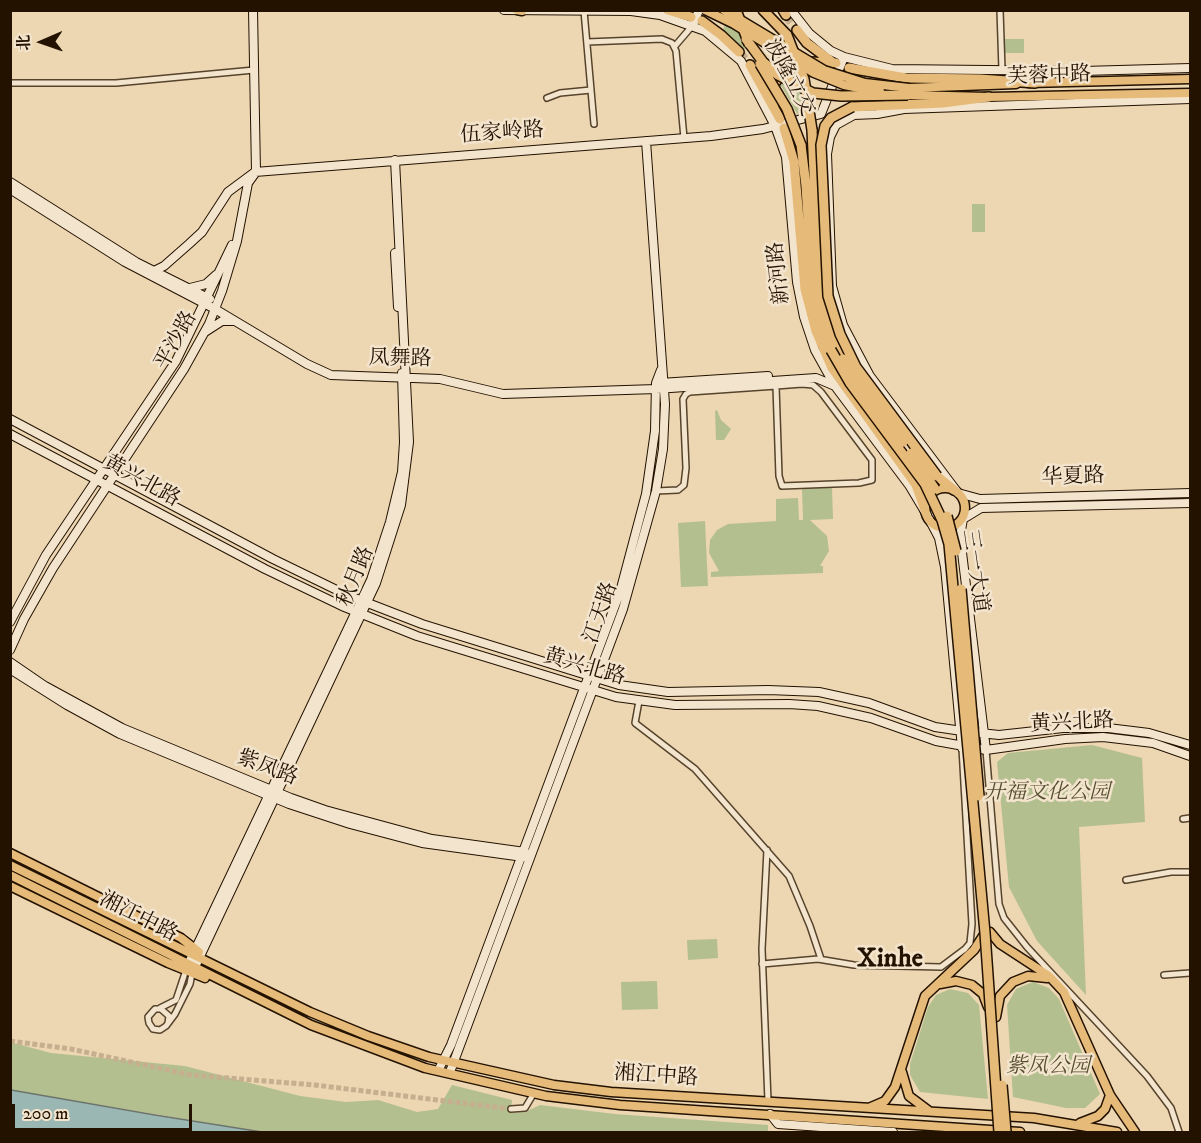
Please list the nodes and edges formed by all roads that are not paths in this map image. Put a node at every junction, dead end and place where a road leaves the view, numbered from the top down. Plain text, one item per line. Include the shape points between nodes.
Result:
1 (248, 10) edge
2 (253, 10) edge
3 (504, 10) edge
4 (668, 10) edge
5 (699, 10) edge
6 (705, 10) edge
7 (724, 10) edge
8 (738, 10) edge
9 (762, 10) edge
10 (772, 10) edge
11 (1000, 10) edge
12 (519, 11) edge
13 (584, 11) edge
14 (786, 12) edge
15 (695, 21) junction
16 (797, 30) tunnel mouth
17 (787, 35) junction
18 (746, 39) junction
19 (587, 42) junction
20 (675, 46) junction
21 (739, 52) tunnel mouth
22 (840, 60) junction
23 (750, 65) tunnel mouth
24 (849, 68) dead end
25 (1191, 68) edge
26 (1002, 70) junction
27 (252, 71) junction
28 (1191, 79) edge
29 (10, 83) edge
30 (1035, 83) junction
31 (591, 90) junction
32 (909, 92) junction
33 (1191, 93) edge
34 (989, 97) junction
35 (547, 98) dead end
36 (1191, 99) edge
37 (943, 103) junction
38 (774, 108) junction
39 (904, 109) junction
40 (821, 114) junction
41 (594, 124) dead end
42 (779, 125) junction
43 (836, 125) junction
44 (812, 130) joint
45 (684, 138) junction
46 (645, 141) junction
47 (801, 145) joint
48 (393, 160) junction
49 (252, 174) junction
50 (10, 182) edge
51 (10, 189) edge
52 (222, 267) junction
53 (154, 271) junction
54 (826, 281) junction
55 (804, 287) junction
56 (184, 290) junction
57 (206, 301) junction
58 (216, 306) junction
59 (820, 307) junction
60 (236, 321) junction
61 (194, 327) junction
62 (828, 334) junction
63 (202, 336) junction
64 (847, 351) junction
65 (824, 360) junction
66 (663, 371) junction
67 (405, 377) junction
68 (676, 382) junction
69 (660, 386) junction
70 (776, 386) junction
71 (835, 386) junction
72 (685, 387) junction
73 (629, 388) junction
74 (665, 411) junction
75 (656, 413) junction
76 (10, 419) edge
77 (10, 434) edge
78 (105, 468) junction
79 (115, 474) junction
80 (98, 479) junction
81 (108, 485) junction
82 (656, 491) junction
83 (956, 491) junction
84 (1191, 493) edge
85 (1191, 503) edge
86 (927, 515) junction
87 (963, 519) junction
88 (364, 602) junction
89 (359, 614) junction
90 (10, 622) edge
91 (10, 650) edge
92 (10, 662) edge
93 (10, 669) edge
94 (594, 677) junction
95 (589, 690) junction
96 (639, 701) junction
97 (962, 731) junction
98 (985, 735) junction
99 (1191, 745) edge
100 (962, 748) junction
101 (986, 750) junction
102 (1191, 756) edge
103 (273, 794) junction
104 (1191, 818) edge
105 (1183, 819) dead end
106 (767, 850) junction
107 (10, 853) edge
108 (521, 854) junction
109 (531, 856) junction
110 (10, 865) edge
111 (1191, 872) edge
112 (10, 875) edge
113 (1126, 880) dead end
114 (10, 886) edge
115 (988, 933) junction
116 (197, 954) junction
117 (821, 959) junction
118 (762, 964) junction
119 (190, 969) junction
120 (1191, 973) edge
121 (1164, 975) dead end
122 (1056, 982) junction
123 (931, 989) junction
124 (158, 1008) junction
125 (994, 1017) junction
126 (168, 1023) junction
127 (443, 1058) junction
128 (454, 1062) junction
129 (439, 1069) junction
130 (902, 1069) junction
131 (450, 1072) junction
132 (534, 1093) junction
133 (1110, 1095) junction
134 (768, 1101) junction
135 (511, 1108) tunnel mouth
136 (868, 1108) junction
137 (930, 1112) junction
138 (770, 1114) junction
139 (881, 1122) junction
140 (1075, 1124) junction
141 (892, 1132) edge
142 (901, 1132) edge
143 (999, 1132) edge
144 (1006, 1132) edge
145 (1020, 1132) edge
146 (1117, 1132) edge
147 (1134, 1132) edge
148 (1179, 1132) edge

1 - 27 street, 平沙路
2 - 27 street, 平沙路
3 - 12 street, 新河路
4 - 15 highway
5 - 15 street
6 - 32 main road, 波隆立交, bridge via 829,80 860,89
7 - 32 main road, 波隆立交, bridge via 824,70
8 - 15 highway via 720,22
8 - 18 highway, 波隆立交, bridge
9 - 17 highway
10 - 17 highway, 波隆立交
11 - 26 street
12 - 13 street, 新河路
13 - 15 street, 新河路 via 644,12
13 - 19 street
14 - 22 street
15 - 20 street
15 - 21 highway via 721,34
15 - 42 street, 新河路 via 741,61
16 - 22 highway via 807,43
17 - 44 highway, 波隆立交, bridge via 804,79
18 - 32 highway, bridge via 778,75 813,93 841,96
18 - 47 highway, 波隆立交, bridge via 787,109
19 - 20 street via 662,39
19 - 31 street
20 - 45 street
22 - 26 street via 892,69
22 - 38 highway via 810,62 788,69 775,82
22 - 40 street
23 - 38 highway
24 - 30 highway via 906,78
25 - 26 street
27 - 29 street via 116,83
27 - 49 street, 平沙路
28 - 30 main road, 芙蓉中路
30 - 32 main road, 芙蓉中路
31 - 35 street
31 - 41 street
32 - 34 main road, 芙蓉中路
33 - 34 main road, 芙蓉中路
34 - 37 highway
36 - 39 street
37 - 39 main road
37 - 54 highway, bridge via 852,107 831,118 825,126 820,145
38 - 42 highway
39 - 43 street via 848,116
40 - 42 street, 伍家岭路
40 - 43 street
42 - 45 street, 伍家岭路
42 - 55 highway via 794,162
42 - 65 street, 新河路 via 790,178 800,300 809,335
43 - 83 street via 828,144 827,169 832,286 840,316 858,358
44 - 59 highway, 三一大道
45 - 46 street, 伍家岭路
46 - 48 street, 伍家岭路
46 - 66 street, 江天路
46 - 69 street, 江天路
47 - 59 highway, 三一大道 via 810,267
48 - 49 street, 伍家岭路
48 - 67 street, 秋月路
49 - 52 street, 平沙路 via 244,186 234,240
49 - 53 street via 220,202 202,232
49 - 58 street, 平沙路 via 235,251
50 - 53 street, 凤舞路
51 - 56 street, 凤舞路 via 124,262
52 - 56 street via 206,285
52 - 57 street, 平沙路
53 - 56 street, 凤舞路
54 - 59 highway, bridge
54 - 64 highway, bridge via 833,315
55 - 59 highway
55 - 65 highway
56 - 57 street, 凤舞路
56 - 61 street via 195,308
57 - 58 street, 凤舞路
57 - 61 street, 平沙路
58 - 60 street, 凤舞路
58 - 63 street, 平沙路
59 - 62 highway, 三一大道
60 - 63 street via 222,321
60 - 67 street, 凤舞路 via 331,375
61 - 78 street, 平沙路 via 169,373
62 - 64 highway, bridge
62 - 65 highway
62 - 115 highway, 三一大道, bridge via 928,476 954,540
63 - 79 street, 平沙路
64 - 83 highway, bridge via 937,476
65 - 68 street, 凤舞路 via 813,373
65 - 71 street, 新河路
65 - 86 highway via 920,492
66 - 68 street
66 - 69 street, 江天路
67 - 73 street, 凤舞路 via 456,381 503,394
67 - 88 street, 秋月路 via 407,472 392,540
68 - 69 street, 凤舞路
69 - 72 street, 凤舞路
69 - 73 street, 凤舞路
69 - 74 street, 江天路
69 - 75 street, 江天路
70 - 70 street via 809,384 821,392 872,460 872,480 782,486
70 - 82 street via 686,394 684,485 678,490
71 - 72 street, 凤舞路 via 816,378
71 - 86 street, 新河路 via 899,470
72 - 74 street via 670,394
73 - 75 street via 648,394
74 - 82 street, 江天路
75 - 94 street, 江天路 via 640,521
76 - 78 street, 黄兴北路
77 - 80 street, 黄兴北路
78 - 79 street, 黄兴北路
78 - 80 street, 平沙路
79 - 81 street, 平沙路
79 - 88 street, 黄兴北路
80 - 81 street, 黄兴北路
80 - 90 street, 平沙路 via 46,555
81 - 89 street, 黄兴北路 via 265,570
81 - 91 street, 平沙路 via 43,584
82 - 94 street, 江天路 via 632,580
83 - 84 street, 华夏路 via 980,499
83 - 86 main road via 944,488 934,492 927,500
83 - 87 main road via 965,502
85 - 87 street, 华夏路 via 981,508
86 - 87 main road via 938,527 949,528
86 - 97 street, 新河路 via 939,537 945,567
87 - 98 street via 960,536
88 - 89 street, 秋月路
88 - 94 street, 黄兴北路
89 - 95 street, 黄兴北路
89 - 103 street, 秋月路
92 - 103 street, 紫凤路 via 122,728
93 - 103 street, 紫凤路 via 120,734
94 - 95 street, 江天路
94 - 97 street, 黄兴北路 via 655,692 819,692 869,703 935,727
95 - 96 street, 黄兴北路
95 - 108 street, 江天路
95 - 109 street, 江天路
96 - 100 street, 黄兴北路 via 818,706 871,717
96 - 106 street via 635,723 694,769
97 - 98 street, 黄兴北路
97 - 100 street, 新河路
98 - 99 street, 黄兴北路 via 1097,728 1149,733
98 - 101 street
100 - 101 street, 黄兴北路
100 - 117 street via 971,935 966,949 941,967 854,965
101 - 102 street, 黄兴北路 via 1088,737 1139,741
101 - 148 street via 999,904 1004,918 1147,1076 1171,1108
103 - 108 street, 紫凤路 via 432,838
103 - 116 street, 秋月路
104 - 105 street
106 - 117 street via 789,876
106 - 118 street
107 - 116 main road, 湘江中路 via 181,938
108 - 109 street, 紫凤路
108 - 127 street, 江天路
109 - 128 street, 江天路
110 - 116 main road, 湘江中路
111 - 113 street
112 - 119 main road, 湘江中路
114 - 119 main road, 湘江中路
115 - 122 main road
115 - 123 main road
115 - 125 highway, 三一大道, bridge
116 - 119 street, 秋月路
116 - 127 main road, 湘江中路 via 339,1024 394,1046
117 - 118 street
118 - 134 street
119 - 124 street via 176,1000
119 - 126 street via 186,992
119 - 129 main road, 湘江中路 via 368,1048
120 - 121 street
122 - 125 main road via 1034,975 1017,979 1000,996
122 - 133 main road via 1070,1003
123 - 125 main road, bridge via 951,981 972,985 984,994
123 - 130 main road via 919,1006
124 - 126 street via 167,1013
124 - 126 street via 148,1017 150,1026 160,1030
125 - 143 highway, bridge
125 - 144 highway, bridge
127 - 128 main road, 湘江中路
127 - 129 street, 江天路
128 - 131 street, 江天路
128 - 134 main road, 湘江中路 via 554,1085
129 - 131 main road, 湘江中路
130 - 136 main road via 885,1101
130 - 137 main road via 909,1096
131 - 132 main road, 湘江中路
132 - 135 street via 525,1108
132 - 138 main road, 湘江中路 via 620,1105
133 - 140 main road via 1098,1116
133 - 147 main road
134 - 136 main road, 湘江中路
136 - 137 main road, 湘江中路
137 - 140 main road, 湘江中路
138 - 139 main road, 湘江中路
138 - 141 street via 778,1124
139 - 142 street
139 - 145 main road, 湘江中路
140 - 146 main road, 湘江中路

